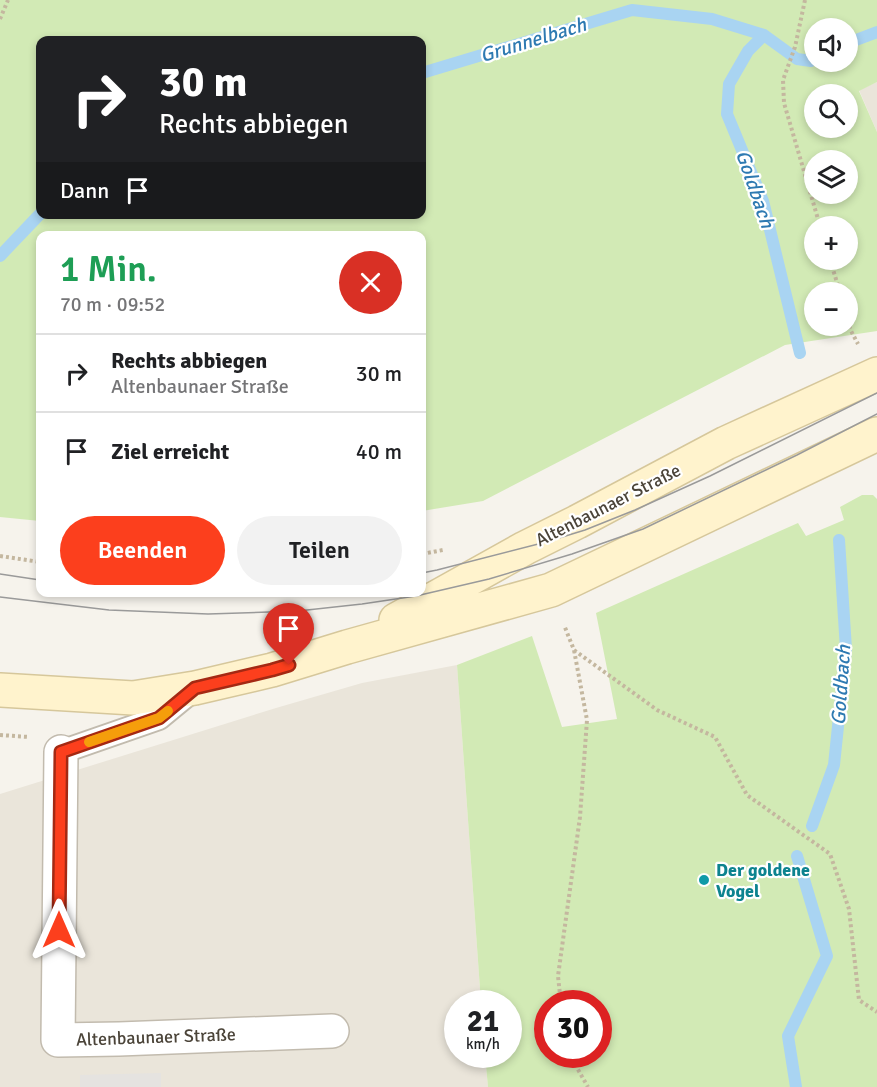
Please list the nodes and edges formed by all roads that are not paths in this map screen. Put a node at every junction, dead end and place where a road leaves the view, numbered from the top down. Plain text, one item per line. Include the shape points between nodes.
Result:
1 (876, 377) edge
2 (877, 434) edge
3 (347, 647) junction
4 (195, 688) junction
5 (0, 690) edge
6 (61, 752) joint
7 (332, 1031) dead end

1 - 3 main road, Altenbaunaer Straße via 726,443
2 - 3 main road, Altenbaunaer Straße via 551,590
3 - 4 main road, Altenbaunaer Straße
4 - 5 main road, Altenbaunaer Straße via 133,698
4 - 6 lane, Altenbaunaer Straße via 159,718
6 - 7 street, Altenbaunaer Straße via 58,1041

